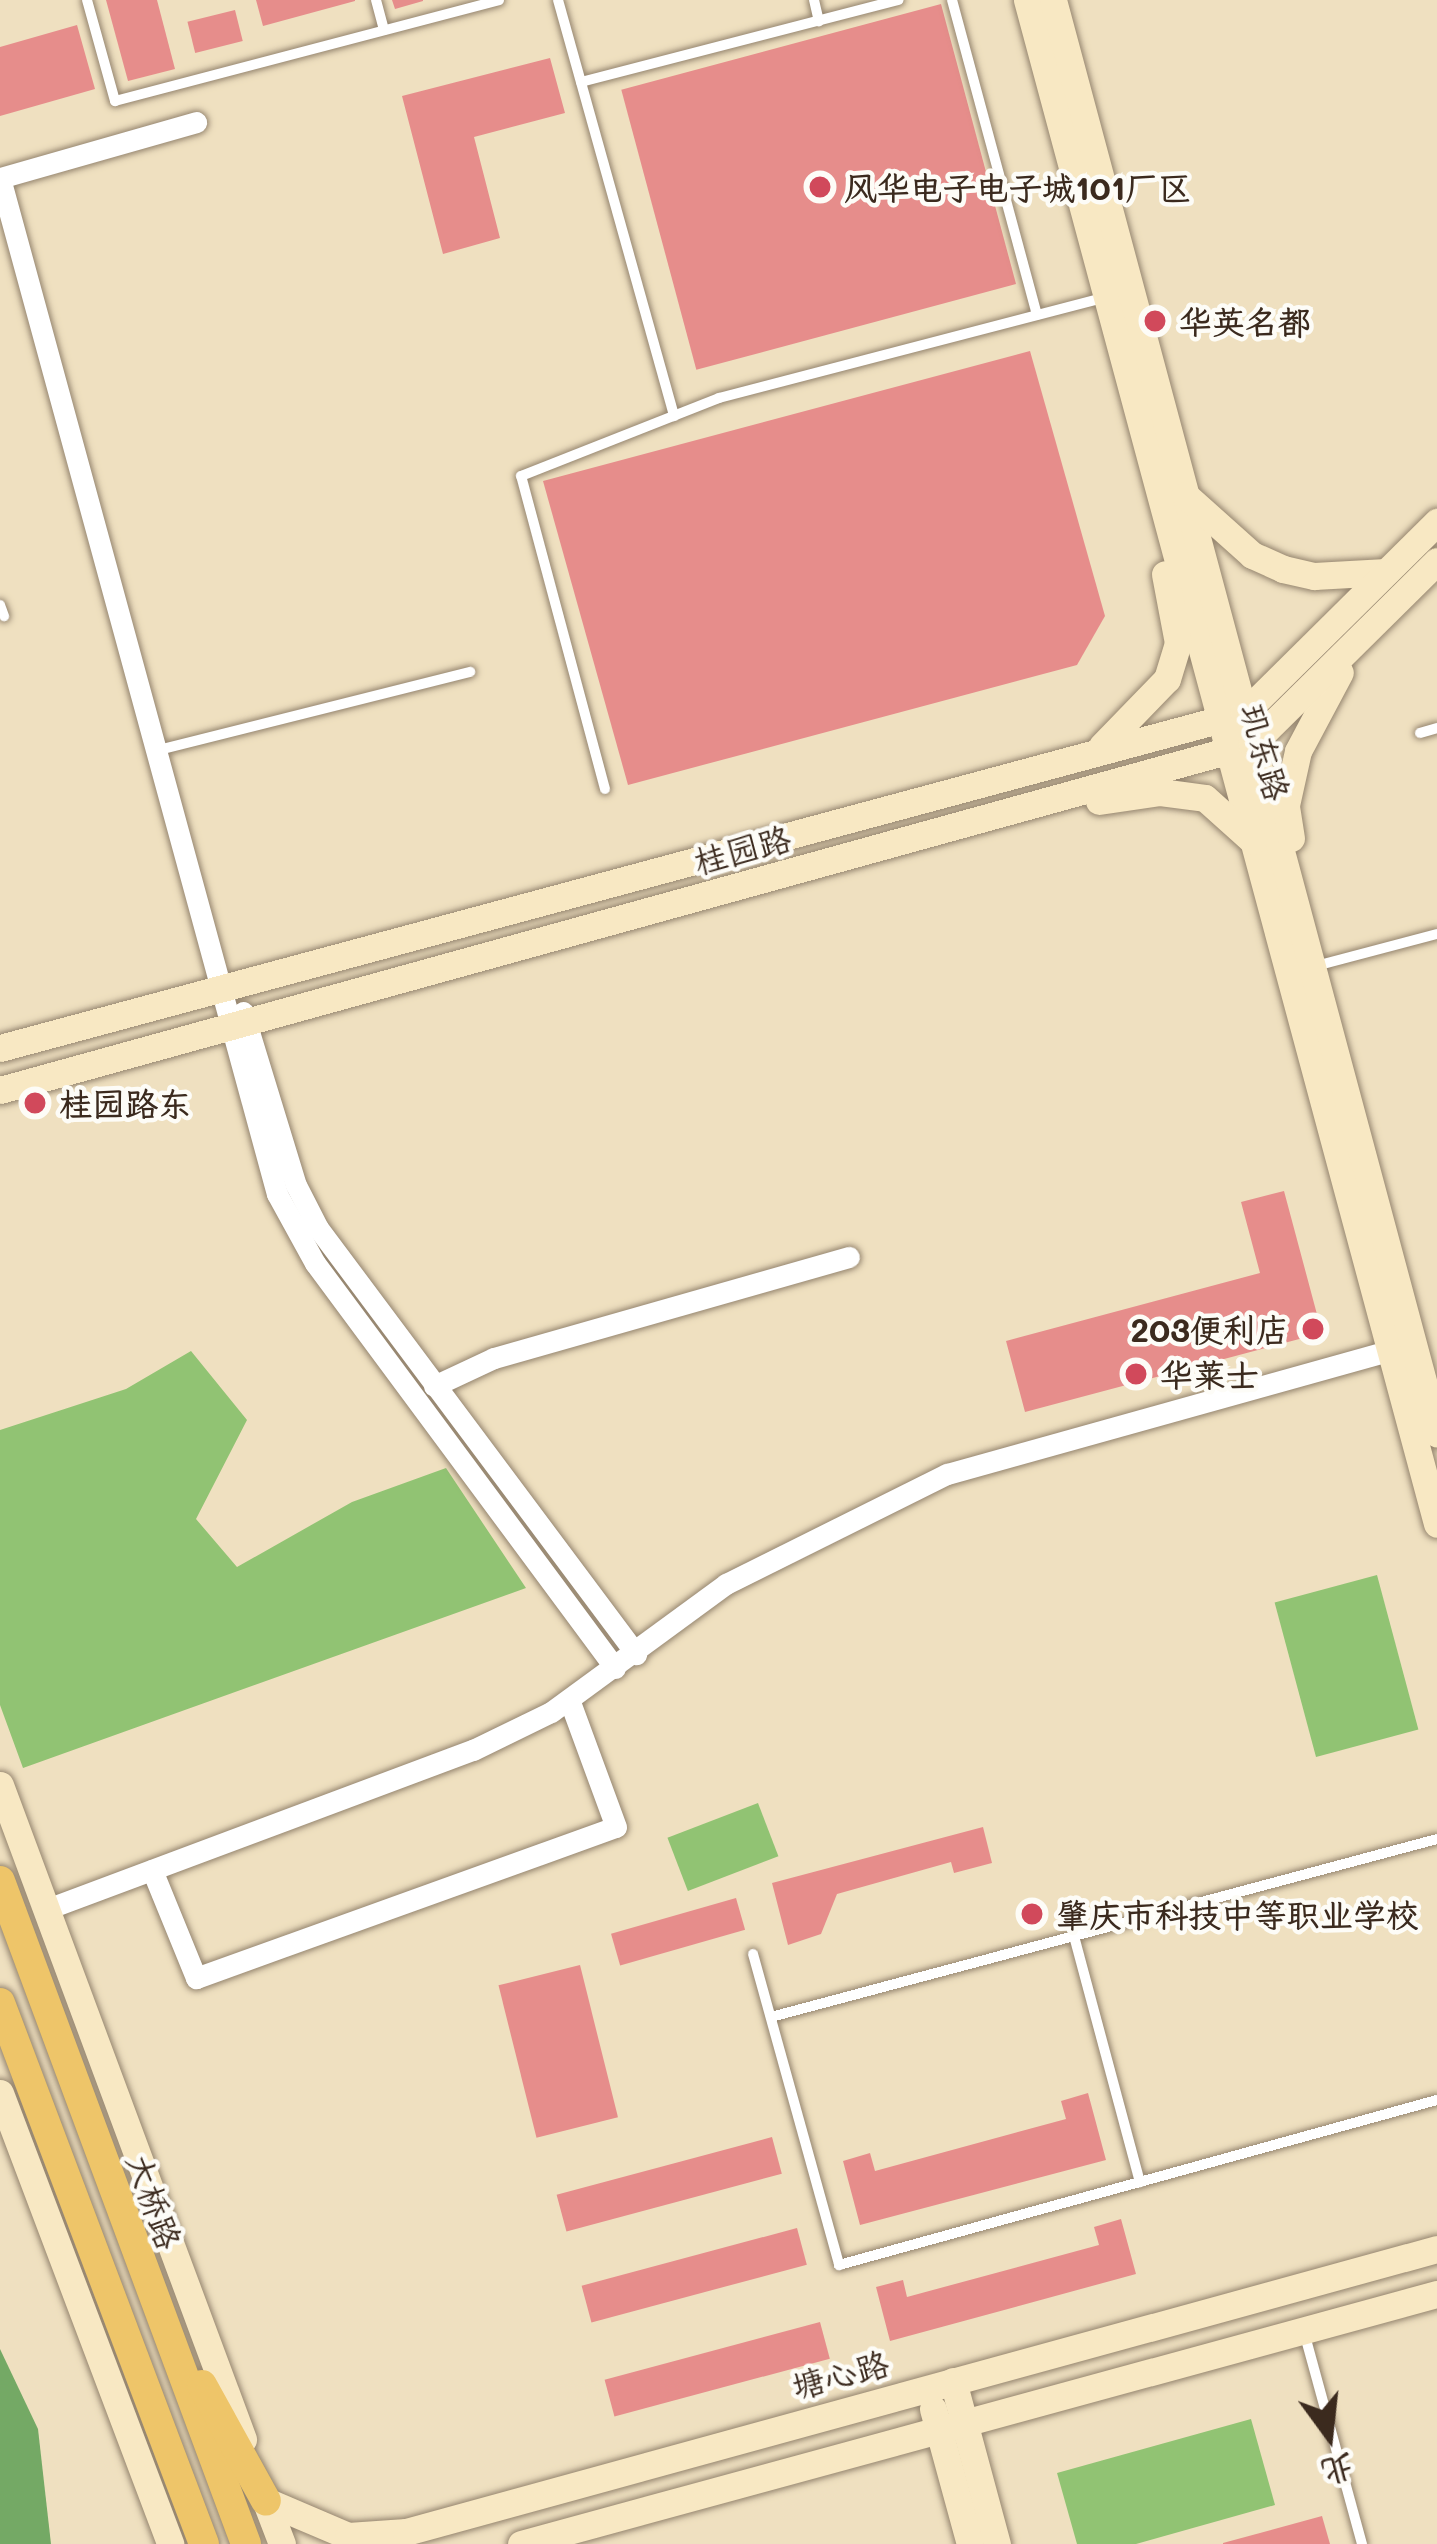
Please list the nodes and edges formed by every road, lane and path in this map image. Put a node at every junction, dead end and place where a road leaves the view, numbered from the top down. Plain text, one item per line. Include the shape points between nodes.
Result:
1 (87, 0) edge
2 (376, 0) edge
3 (499, 0) edge
4 (558, 0) edge
5 (814, 0) edge
6 (899, 0) edge
7 (952, 0) edge
8 (1027, 0) edge
9 (1053, 0) edge
10 (819, 21) junction
11 (384, 30) junction
12 (581, 82) junction
13 (196, 122) dead end
14 (0, 178) edge
15 (1108, 297) junction
16 (1037, 315) junction
17 (674, 416) junction
18 (1176, 505) junction
19 (1436, 524) edge
20 (1437, 561) edge
21 (1386, 572) junction
22 (1364, 633) junction
23 (470, 672) dead end
24 (1232, 716) junction
25 (1437, 728) edge
26 (1420, 733) dead end
27 (1240, 748) junction
28 (159, 750) junction
29 (1094, 753) junction
30 (605, 789) dead end
31 (1040, 803) junction
32 (1256, 844) junction
33 (1290, 884) junction
34 (1437, 934) edge
35 (1301, 970) junction
36 (225, 988) junction
37 (239, 1025) junction
38 (0, 1048) edge
39 (0, 1090) edge
40 (849, 1256) dead end
41 (1402, 1347) junction
42 (434, 1386) junction
43 (1437, 1433) edge
44 (1437, 1524) edge
45 (635, 1654) junction
46 (615, 1668) junction
47 (569, 1700) junction
48 (0, 1785) edge
49 (1437, 1839) edge
50 (152, 1870) junction
51 (0, 1881) edge
52 (47, 1909) junction
53 (1074, 1936) junction
54 (753, 1954) dead end
55 (0, 2003) edge
56 (771, 2017) junction
57 (0, 2038) edge
58 (28, 2078) junction
59 (0, 2093) edge
60 (1437, 2100) edge
61 (1140, 2182) junction
62 (1437, 2249) edge
63 (151, 2293) junction
64 (1437, 2294) edge
65 (1303, 2329) junction
66 (940, 2384) junction
67 (950, 2422) junction
68 (266, 2501) junction
69 (170, 2544) edge
70 (204, 2544) edge
71 (246, 2544) edge
72 (282, 2544) edge
73 (521, 2544) edge
74 (970, 2544) edge
75 (997, 2544) edge
76 (1361, 2544) edge

1 - 11 lane via 115,101
2 - 11 lane
3 - 11 lane
4 - 12 lane
5 - 10 lane
6 - 10 lane
7 - 16 lane
8 - 15 main road, 玑东路
9 - 18 main road, 玑东路
10 - 12 lane
12 - 17 lane
13 - 14 street
14 - 28 street
15 - 16 lane
15 - 18 main road, 玑东路
16 - 17 lane
17 - 30 lane via 520,476
18 - 21 main road via 1283,569 1314,576
18 - 24 main road, 玑东路
18 - 29 main road via 1165,567 1178,643 1144,710
19 - 21 main road
20 - 22 main road, 桂园路
21 - 24 main road
22 - 27 main road, 桂园路
22 - 33 main road via 1298,751 1286,805
23 - 28 lane
24 - 27 main road, 玑东路
24 - 29 main road, 桂园路
25 - 26 lane
27 - 31 main road, 桂园路
27 - 32 main road, 玑东路
27 - 33 main road, 玑东路
28 - 36 street
29 - 36 main road, 桂园路
31 - 32 main road via 1160,792 1205,798
31 - 37 main road, 桂园路
32 - 35 main road, 玑东路
33 - 35 main road, 玑东路
34 - 35 lane
35 - 41 main road, 玑东路
36 - 37 street
36 - 38 main road, 桂园路
37 - 39 main road, 桂园路
37 - 42 street via 306,1208
37 - 46 street via 277,1194 302,1244
40 - 42 street via 494,1358
41 - 43 main road, 玑东路
41 - 44 main road, 玑东路
41 - 45 street via 946,1474 726,1584
42 - 45 street
45 - 46 street
46 - 47 street
47 - 50 street via 473,1750
47 - 50 street via 616,1827 196,1978
48 - 52 main road
49 - 53 lane
50 - 52 street
51 - 63 main road, 大桥路
52 - 68 main road
53 - 56 lane
53 - 61 lane
54 - 56 lane
55 - 58 main road
56 - 61 lane via 839,2265
57 - 58 main road
58 - 70 main road
59 - 69 main road
60 - 61 lane
62 - 66 main road, 塘心路
63 - 68 main road
63 - 71 main road, 大桥路
64 - 65 main road
65 - 67 main road
65 - 76 lane
66 - 67 main road
66 - 68 main road, 塘心路 via 406,2532 348,2536
67 - 73 main road
67 - 74 main road
67 - 75 main road
68 - 72 main road

